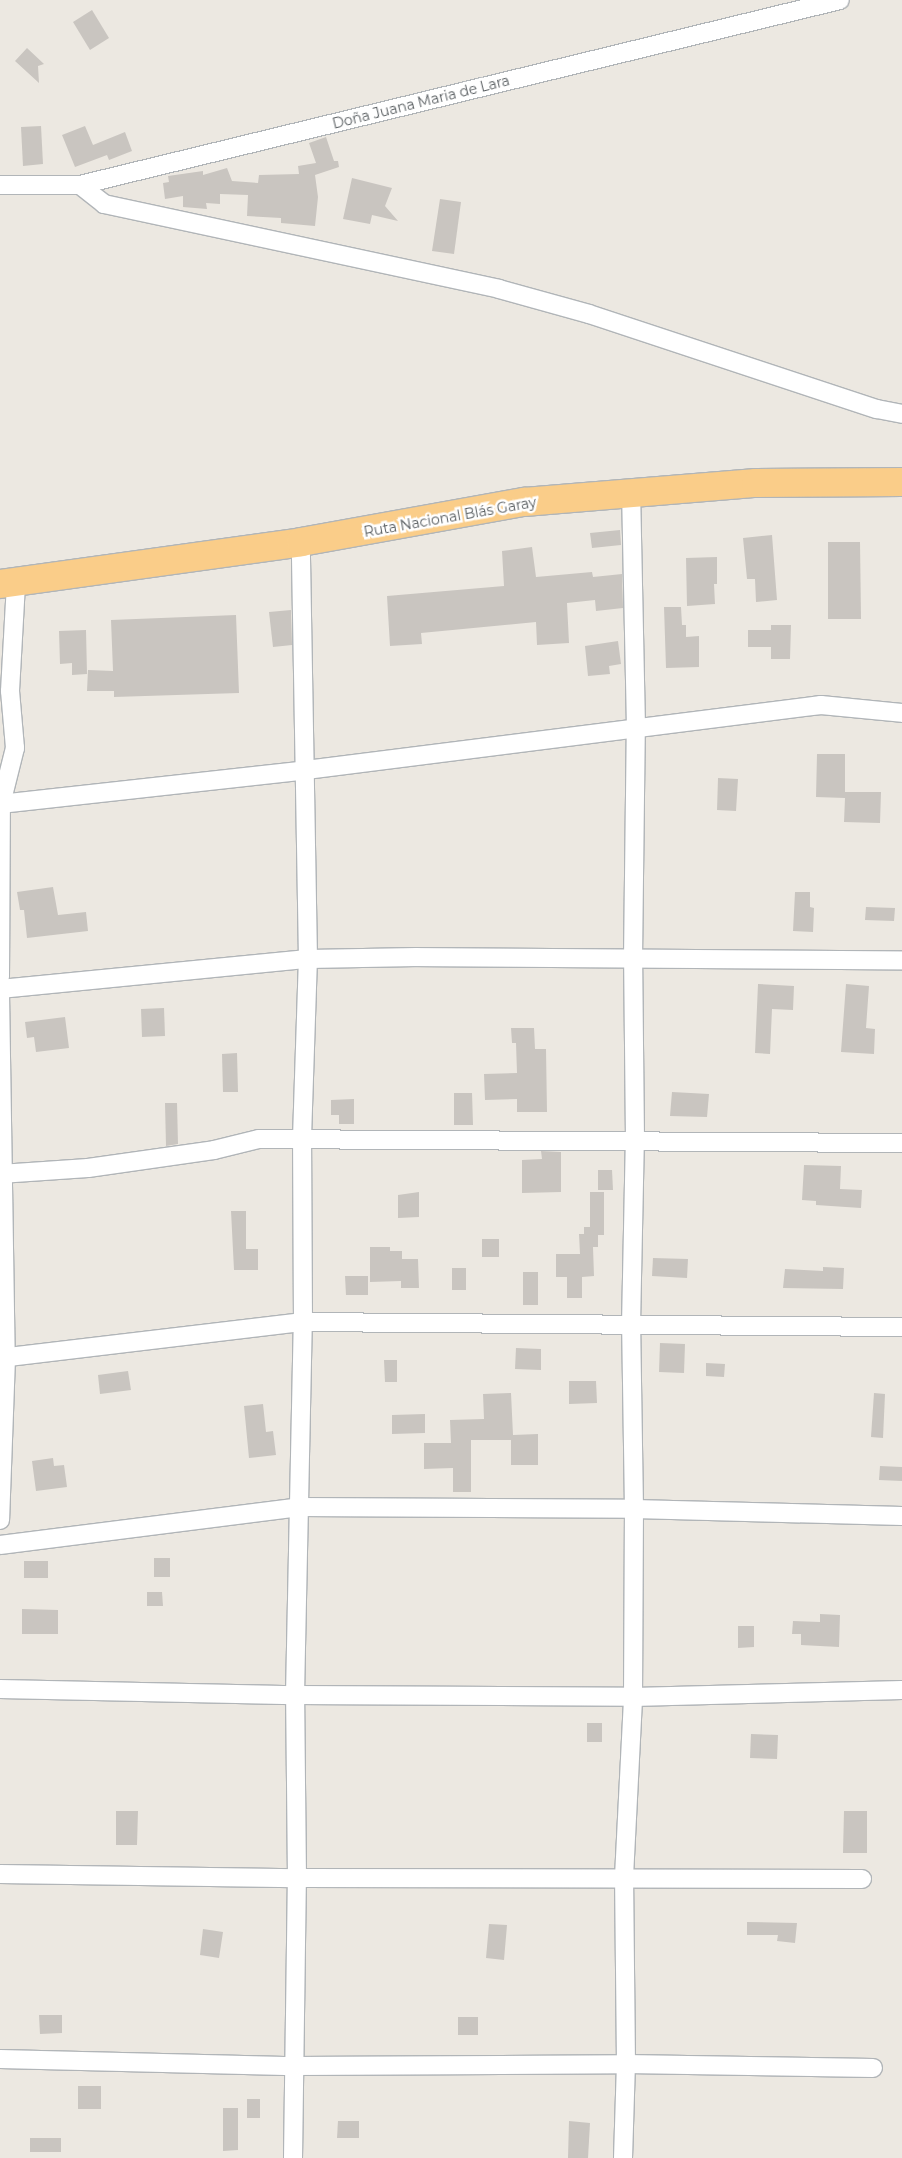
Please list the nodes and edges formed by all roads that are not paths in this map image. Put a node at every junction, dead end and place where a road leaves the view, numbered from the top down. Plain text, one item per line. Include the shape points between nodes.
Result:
1 (840, 0) edge
2 (0, 185) edge
3 (80, 185) junction
4 (902, 414) edge
5 (902, 482) edge
6 (631, 495) junction
7 (301, 542) junction
8 (8, 583) edge
9 (902, 713) edge
10 (636, 728) junction
11 (306, 770) junction
12 (1, 804) edge
13 (308, 959) junction
14 (633, 959) junction
15 (902, 960) edge
16 (0, 977) edge
17 (0, 989) edge
18 (0, 993) edge
19 (302, 1138) junction
20 (635, 1140) junction
21 (902, 1143) edge
22 (2, 1173) edge
23 (303, 1322) junction
24 (631, 1325) junction
25 (902, 1327) edge
26 (3, 1358) edge
27 (299, 1507) junction
28 (634, 1510) junction
29 (902, 1516) edge
30 (0, 1520) edge
31 (0, 1545) edge
32 (0, 1689) edge
33 (902, 1690) edge
34 (295, 1695) junction
35 (633, 1697) junction
36 (0, 1874) edge
37 (624, 1877) junction
38 (297, 1878) junction
39 (862, 1879) dead end
40 (0, 2059) edge
41 (626, 2064) junction
42 (295, 2066) junction
43 (873, 2068) dead end
44 (293, 2158) edge
45 (623, 2158) edge

1 - 3 street, Doña Juana Maria de Lara
2 - 3 street, Doña Juana Maria de Lara
3 - 4 street via 104,204 499,289 580,311 877,409
5 - 6 highway, Ruta Nacional Blás Garay via 756,483
6 - 7 highway, Ruta Nacional Blás Garay via 524,502
6 - 10 street
7 - 8 highway, Ruta Nacional Blás Garay
7 - 11 street
8 - 12 street via 10,691 15,748
9 - 10 street via 821,705
10 - 11 street
10 - 14 street
11 - 12 street
11 - 13 street
12 - 16 street
13 - 14 street
13 - 17 street
13 - 19 street
14 - 15 street
14 - 20 street
18 - 22 street
19 - 20 street
19 - 22 street via 259,1139 214,1150 88,1168
19 - 23 street
20 - 21 street
20 - 24 street
22 - 26 street
23 - 24 street
23 - 26 street
23 - 27 street
24 - 25 street
24 - 28 street
26 - 30 street
27 - 28 street
27 - 31 street
27 - 34 street
28 - 29 street
28 - 35 street
32 - 34 street
33 - 35 street
34 - 35 street
34 - 38 street
35 - 37 street
36 - 38 street
37 - 38 street
37 - 39 street
37 - 41 street
38 - 42 street
40 - 42 street
41 - 42 street
41 - 43 street
41 - 45 street
42 - 44 street

